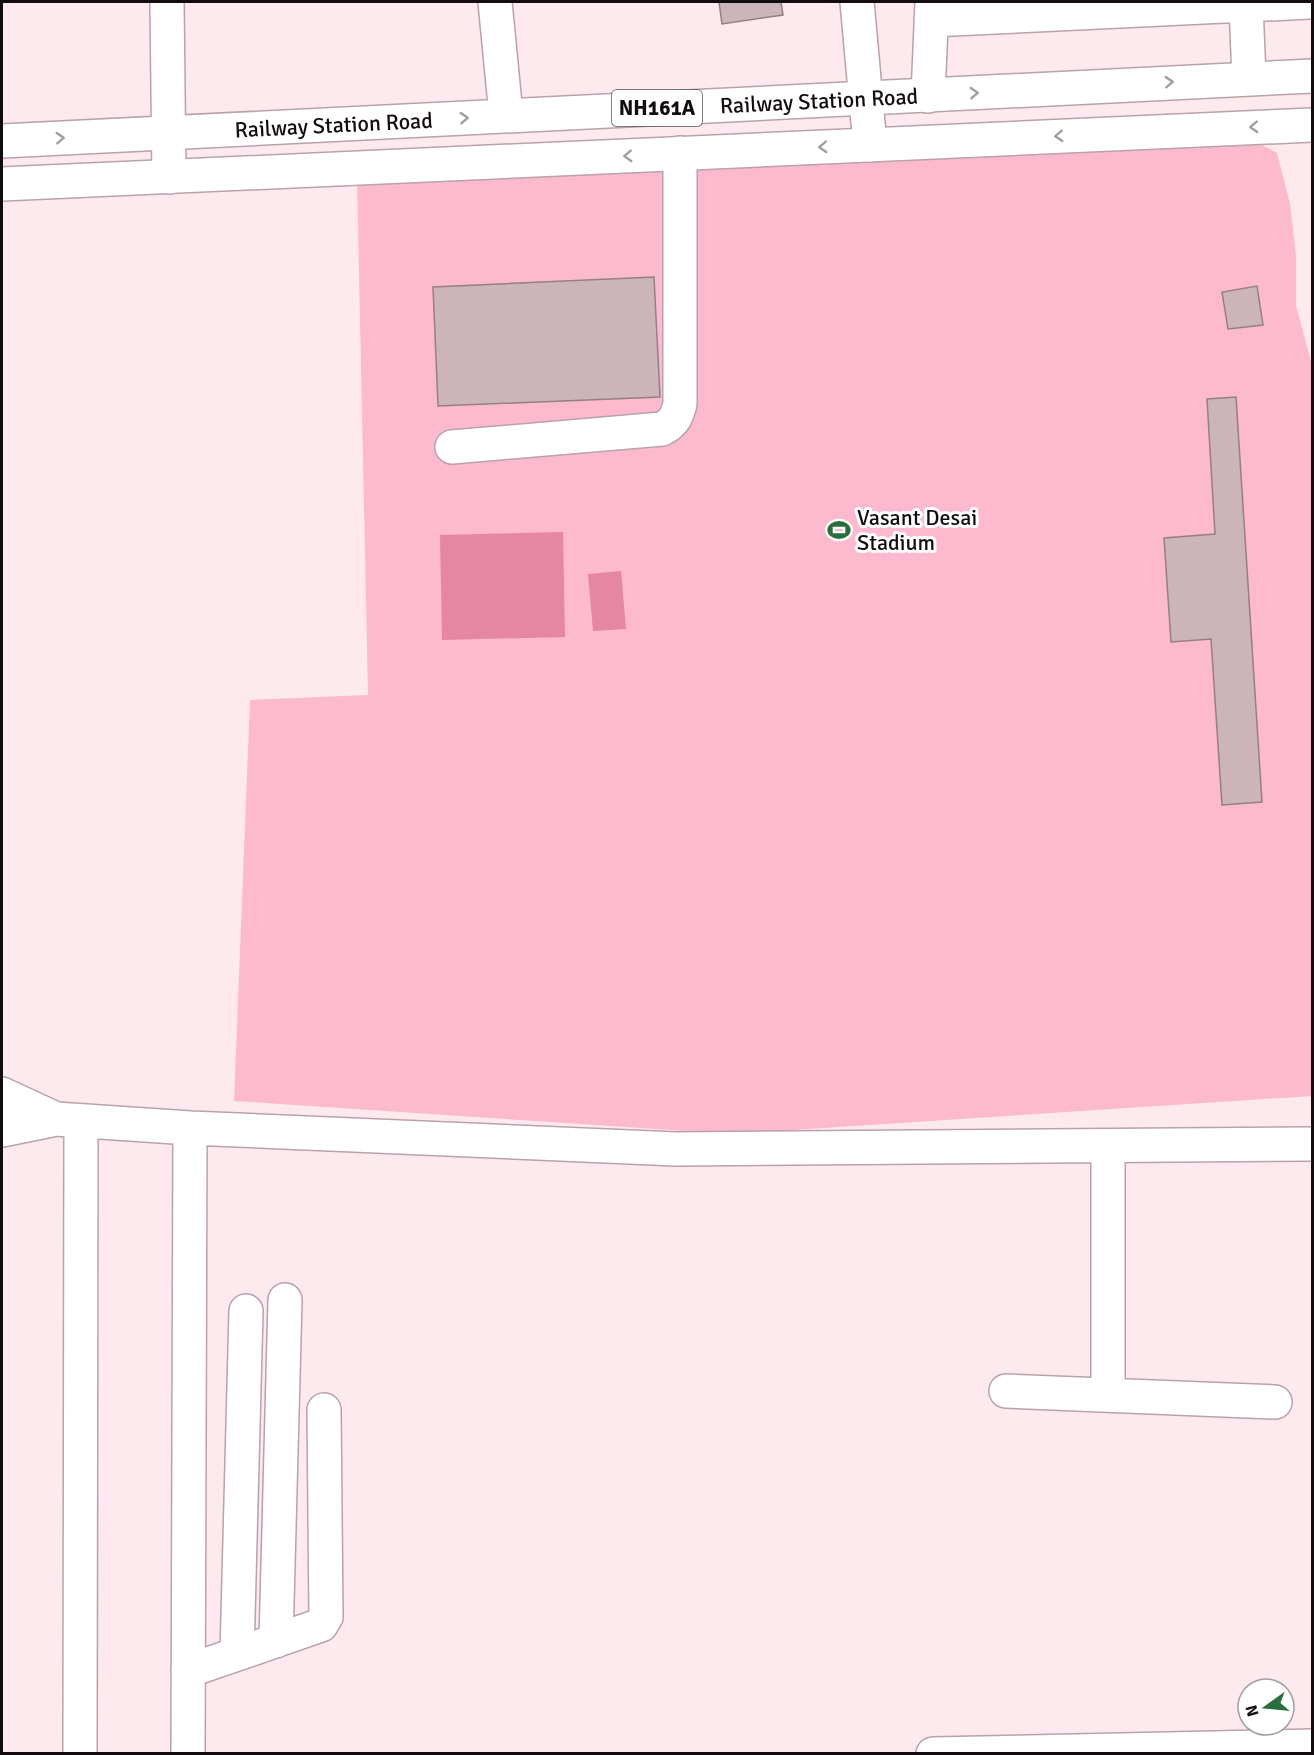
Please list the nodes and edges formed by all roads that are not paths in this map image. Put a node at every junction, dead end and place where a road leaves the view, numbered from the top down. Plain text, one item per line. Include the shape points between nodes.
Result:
1 (166, 2) edge
2 (495, 2) edge
3 (857, 2) edge
4 (1309, 2) edge
5 (1246, 5) junction
6 (932, 11) edge
7 (1312, 76) edge
8 (1249, 78) junction
9 (928, 96) junction
10 (868, 97) junction
11 (506, 116) junction
12 (1312, 125) edge
13 (169, 134) junction
14 (2, 141) edge
15 (870, 145) junction
16 (681, 153) junction
17 (169, 177) junction
18 (2, 184) edge
19 (452, 447) dead end
20 (2, 1094) edge
21 (68, 1120) junction
22 (190, 1128) junction
23 (2, 1130) edge
24 (1312, 1144) edge
25 (1108, 1146) junction
26 (285, 1300) dead end
27 (246, 1311) dead end
28 (1006, 1391) dead end
29 (1108, 1395) junction
30 (1275, 1402) dead end
31 (324, 1410) dead end
32 (276, 1641) junction
33 (237, 1654) junction
34 (188, 1671) junction
35 (1312, 1746) edge
36 (1108, 1752) edge
37 (80, 1754) edge
38 (188, 1754) edge
39 (933, 1754) edge

1 - 13 main road
2 - 11 main road
3 - 10 main road
4 - 5 main road
5 - 6 main road
5 - 8 main road
6 - 9 main road
7 - 8 main road, Railway Station Road / NH161A
9 -> 8 main road, Railway Station Road / NH161A
9 - 10 main road, Railway Station Road / NH161A
10 - 11 main road, Railway Station Road / NH161A
10 - 15 main road
13 -> 11 main road, Railway Station Road / NH161A
12 -> 15 main road, Railway Station Road / NH161A
14 -> 13 main road, Railway Station Road / NH161A
13 - 17 main road
15 -> 16 main road, Railway Station Road / NH161A
16 -> 17 main road, Railway Station Road / NH161A
16 - 19 main road via 681,404 671,425 662,429
17 - 18 main road, Railway Station Road / NH161A
20 - 21 main road
21 - 22 main road
21 - 23 main road
21 - 37 main road
22 - 25 main road via 676,1149
22 - 34 main road
24 - 25 main road
25 - 29 main road
26 - 32 main road
27 - 33 main road
28 - 29 main road
29 - 30 main road
31 - 32 main road via 326,1617 321,1625
32 - 33 main road
33 - 34 main road
34 - 38 main road
35 - 36 main road
36 - 39 main road

